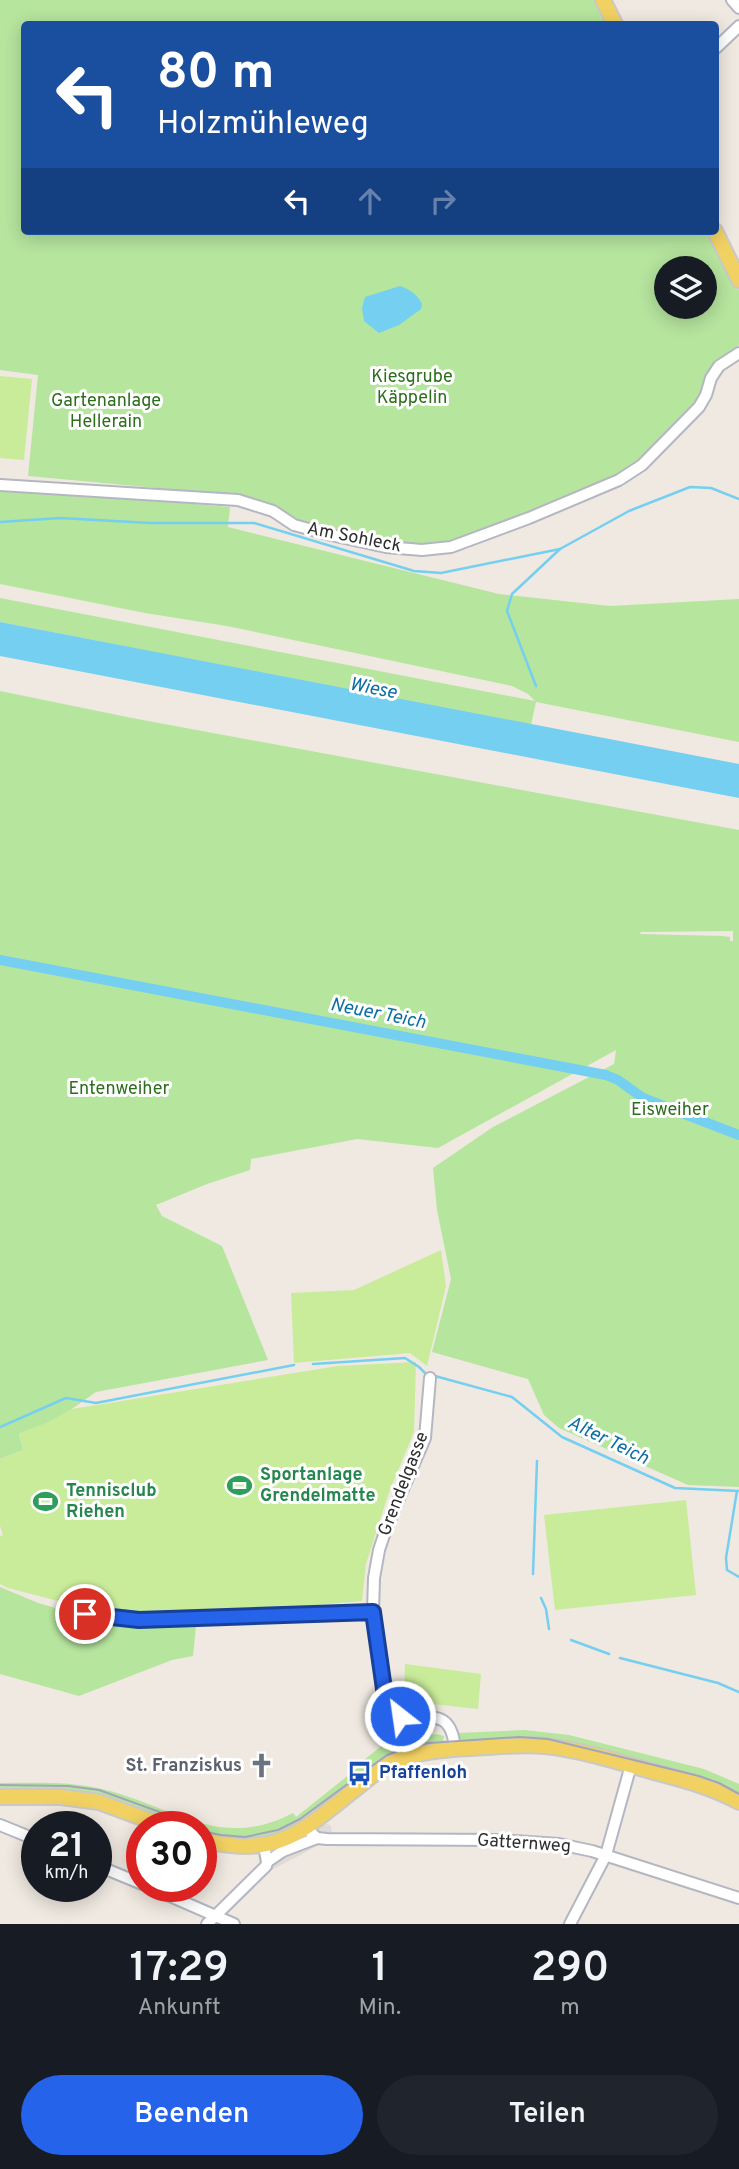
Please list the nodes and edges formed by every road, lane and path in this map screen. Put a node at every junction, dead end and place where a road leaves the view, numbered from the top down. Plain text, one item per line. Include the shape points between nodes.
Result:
1 (603, 0) edge
2 (733, 0) edge
3 (739, 8) edge
4 (614, 21) edge
5 (739, 26) edge
6 (719, 45) edge
7 (717, 235) edge
8 (739, 280) edge
9 (734, 356) edge
10 (0, 485) edge
11 (430, 1378) dead end
12 (66, 1611) dead end
13 (373, 1612) junction
14 (455, 1749) junction
15 (631, 1765) junction
16 (0, 1797) edge
17 (739, 1802) edge
18 (126, 1812) edge
19 (0, 1825) edge
20 (312, 1833) junction
21 (21, 1834) edge
22 (217, 1843) edge
23 (264, 1845) junction
24 (606, 1855) junction
25 (268, 1862) junction
26 (739, 1898) edge
27 (186, 1902) edge
28 (216, 1915) junction
29 (207, 1924) edge
30 (233, 1924) edge
31 (570, 1924) edge

1 - 4 main road
2 - 3 street
5 - 6 street
7 - 8 main road
9 - 10 street, Am Sohleck via 714,372 699,407 642,465 619,480 451,547 386,547 331,535 293,525 273,511 238,500
11 - 13 street, Grendelgasse via 425,1438 379,1550
12 - 13 street via 139,1620
13 - 14 street, Grendelgasse via 386,1703 402,1717 442,1719 451,1728
14 - 15 main road via 547,1746
14 - 20 main road via 396,1761 374,1775
15 - 17 main road via 708,1786
15 - 24 street
16 - 18 main road via 61,1797 99,1802
19 - 21 street
20 - 23 main road
20 - 24 street, Gatternweg via 559,1844
20 - 25 street
22 - 23 main road
23 - 25 street
24 - 26 street, Gatternweg
24 - 31 street
25 - 28 street
27 - 28 street
28 - 29 street
28 - 30 street

